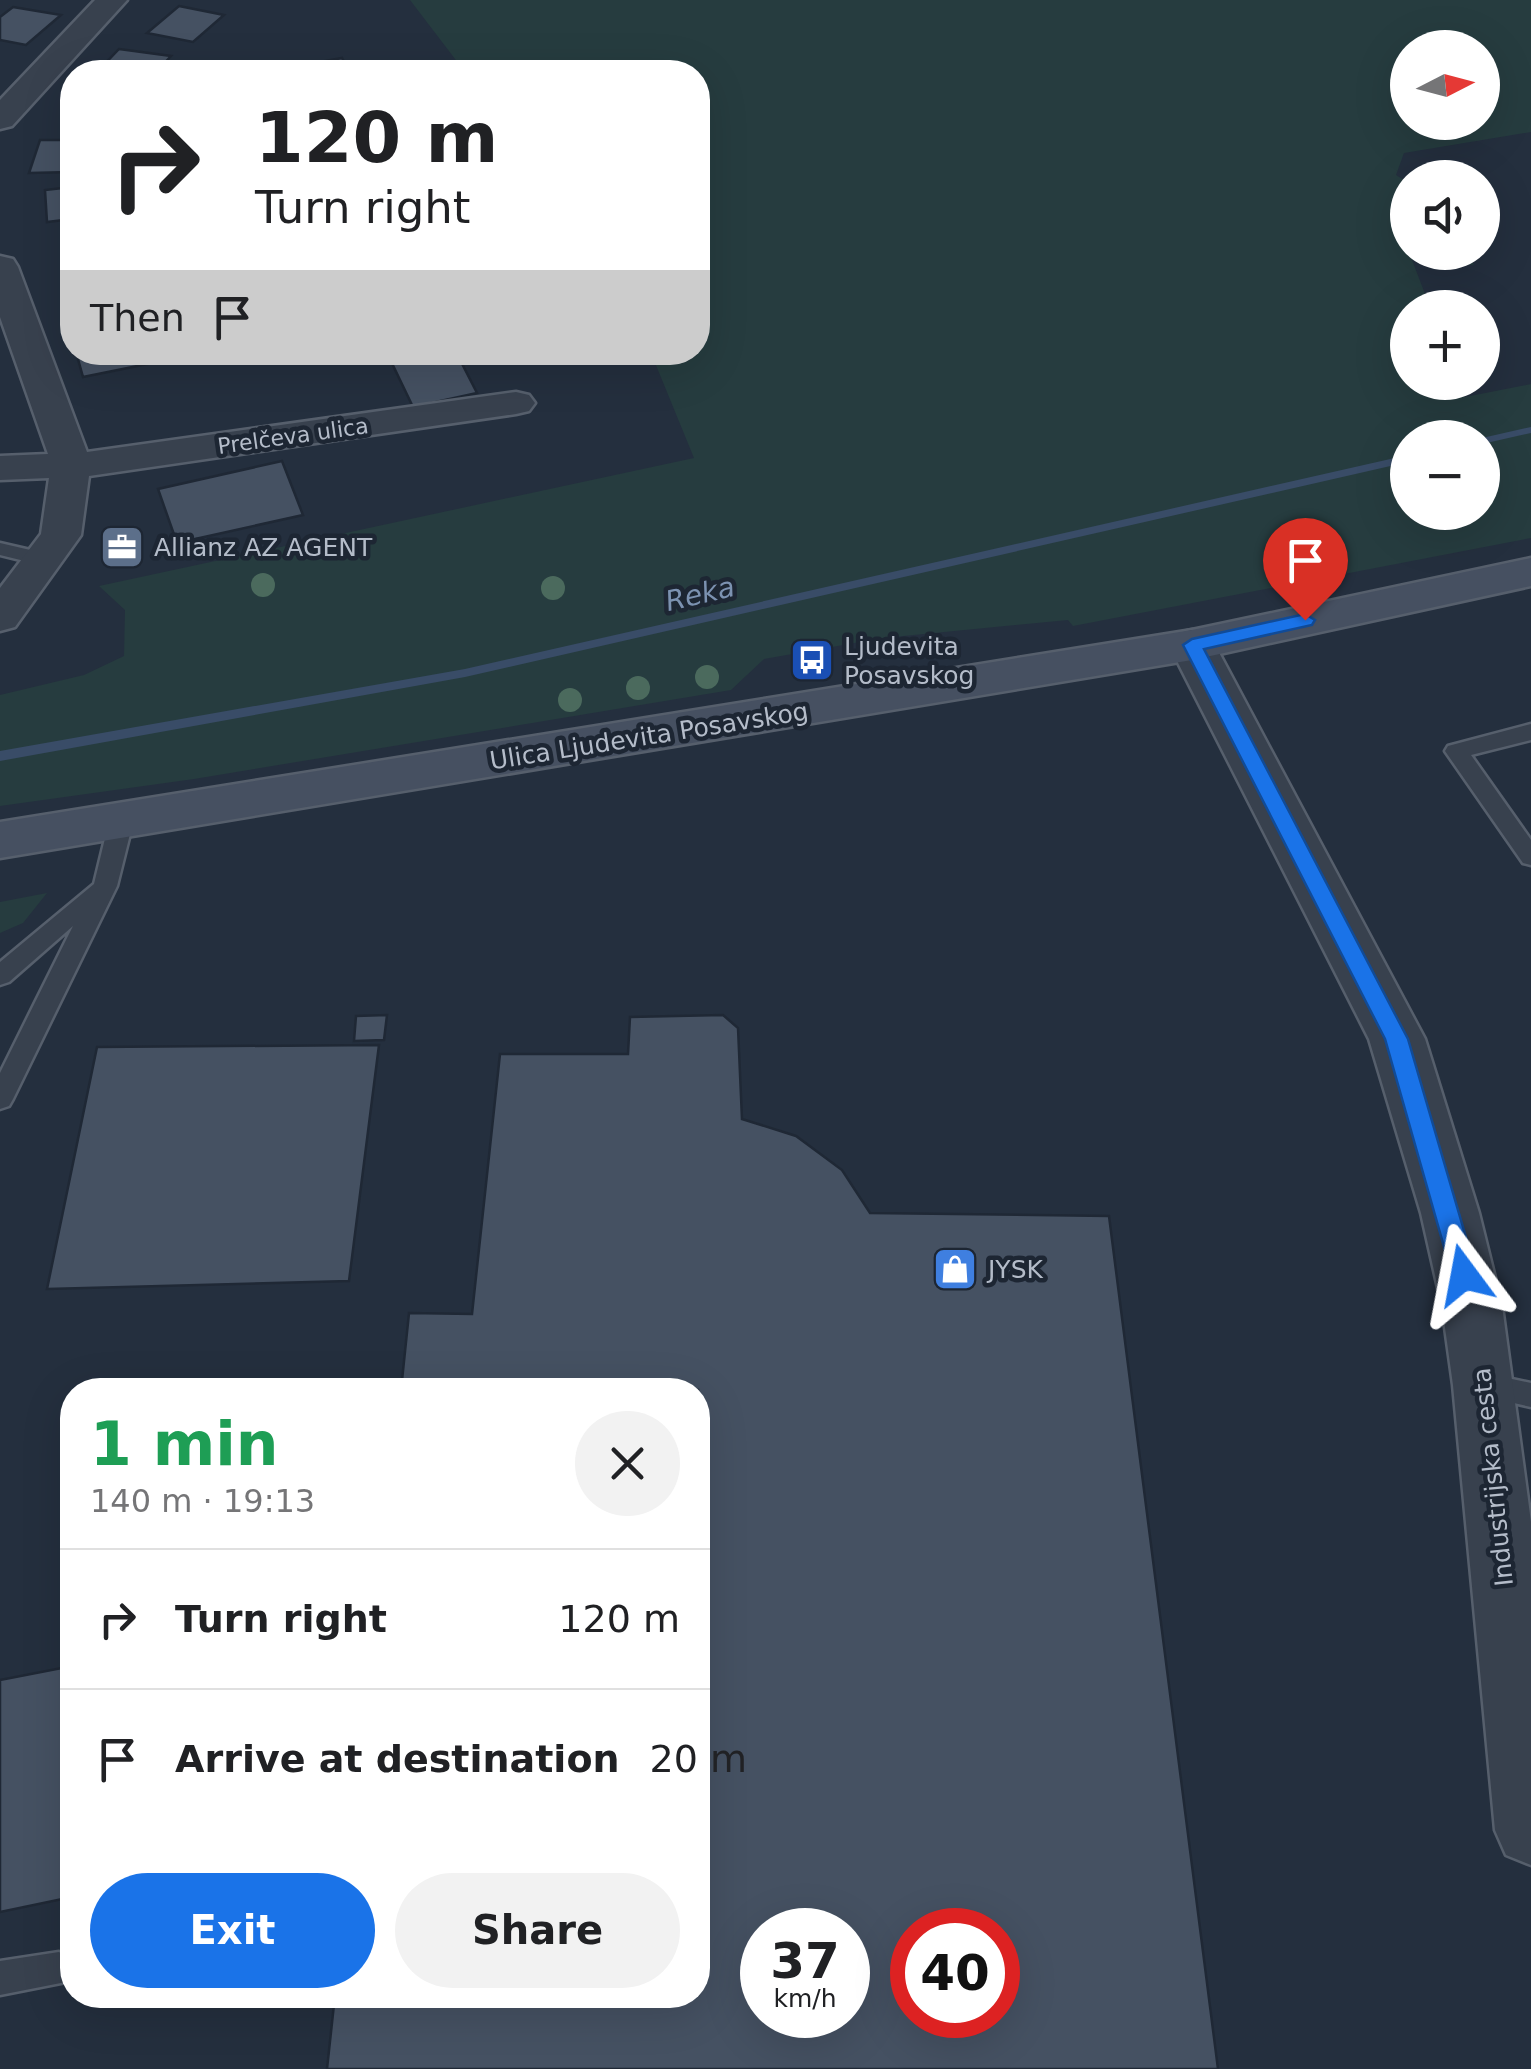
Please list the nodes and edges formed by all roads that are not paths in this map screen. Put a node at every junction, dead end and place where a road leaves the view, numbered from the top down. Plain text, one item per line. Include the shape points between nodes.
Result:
1 (112, 0) edge
2 (0, 118) edge
3 (0, 267) edge
4 (516, 404) dead end
5 (70, 463) junction
6 (0, 468) edge
7 (0, 549) edge
8 (45, 560) junction
9 (1531, 572) edge
10 (0, 617) edge
11 (1192, 645) junction
12 (1531, 732) edge
13 (121, 822) junction
14 (0, 840) edge
15 (1531, 857) edge
16 (104, 886) junction
17 (0, 976) edge
18 (0, 1099) edge
19 (1508, 1390) edge
20 (1522, 1673) edge
21 (1531, 1830) edge
22 (60, 1969) dead end
23 (0, 1978) edge

1 - 2 street
3 - 5 street
4 - 5 street, Prelčeva ulica via 109,463
5 - 6 street, Prelčeva ulica
5 - 8 street via 61,534
7 - 8 lane
8 - 10 street
9 - 11 main road, Ulica Ljudevita Posavskog
11 - 13 main road, Ulica Ljudevita Posavskog
11 - 19 street, Industrijska cesta via 1397,1039 1472,1306
12 - 15 lane via 1456,751
13 - 14 main road, Ulica Ljudevita Posavskog
13 - 16 lane
16 - 17 lane
16 - 18 lane
19 - 20 street, Industrijska cesta
20 - 21 street, Industrijska cesta
22 - 23 lane

